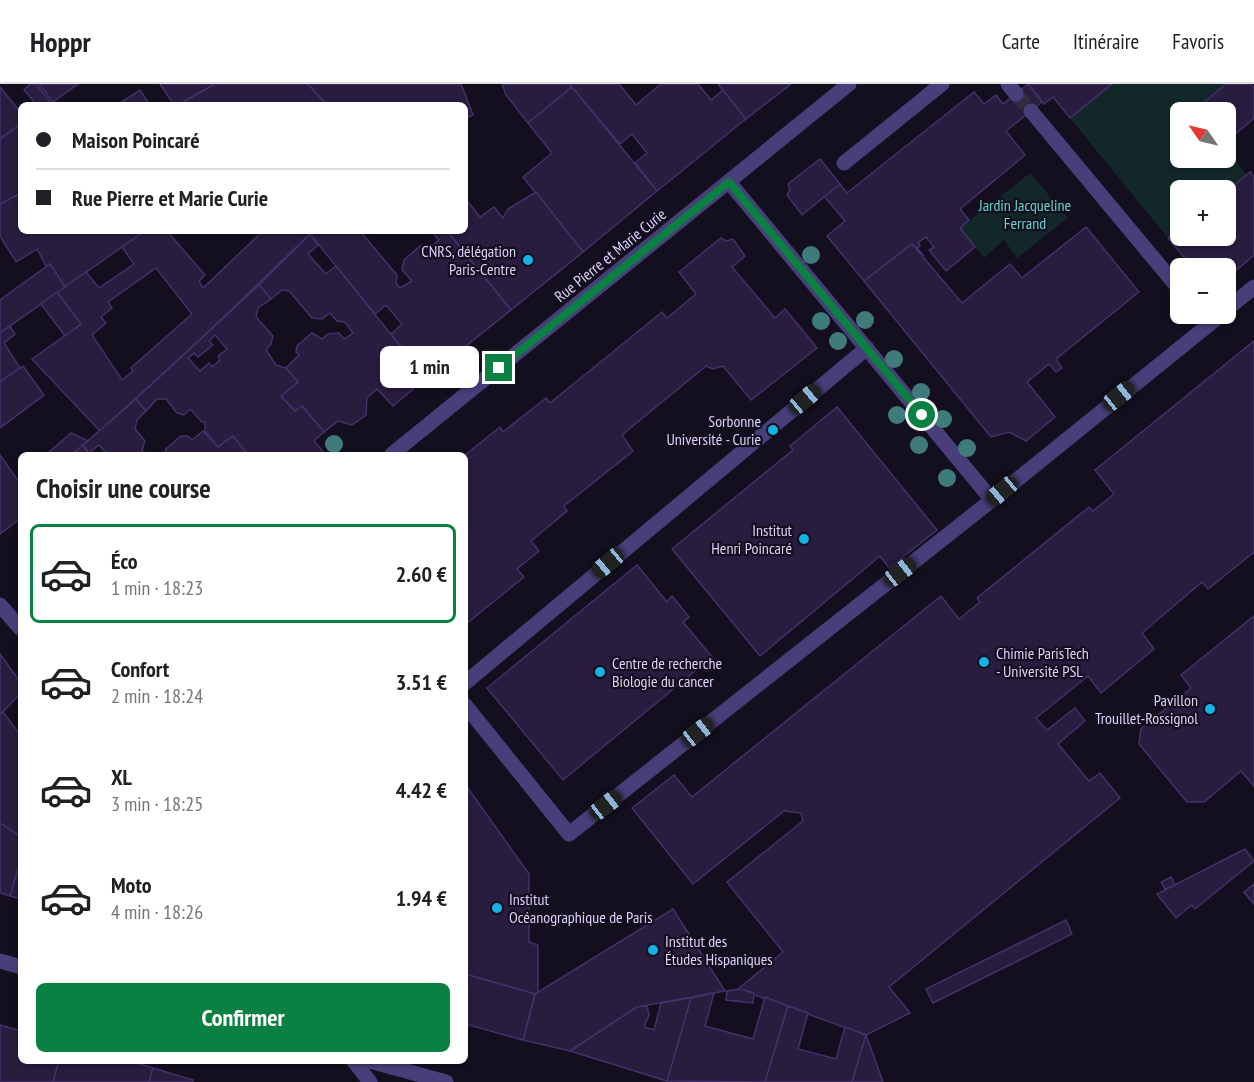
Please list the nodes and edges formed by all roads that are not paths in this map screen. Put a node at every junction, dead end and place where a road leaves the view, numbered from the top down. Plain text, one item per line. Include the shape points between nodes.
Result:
1 (849, 84) edge
2 (942, 84) edge
3 (1031, 111) tunnel mouth
4 (844, 163) dead end
5 (729, 182) junction
6 (1170, 278) edge
7 (1254, 287) edge
8 (1236, 302) edge
9 (1198, 324) edge
10 (867, 348) junction
11 (394, 452) edge
12 (992, 500) junction
13 (0, 605) edge
14 (18, 626) edge
15 (468, 680) edge
16 (468, 709) edge
17 (0, 961) edge
18 (18, 966) edge
19 (356, 1064) edge
20 (381, 1064) edge
21 (370, 1082) edge
22 (446, 1082) edge

1 - 5 street, Rue Pierre et Marie Curie
2 - 4 street
3 - 6 street
5 - 10 street
5 - 11 street, Rue Pierre et Marie Curie
7 - 8 street
9 - 12 street
10 - 12 street
10 - 15 street
12 - 16 street via 569,834
13 - 14 street
17 - 18 street
19 - 21 street
20 - 22 street

